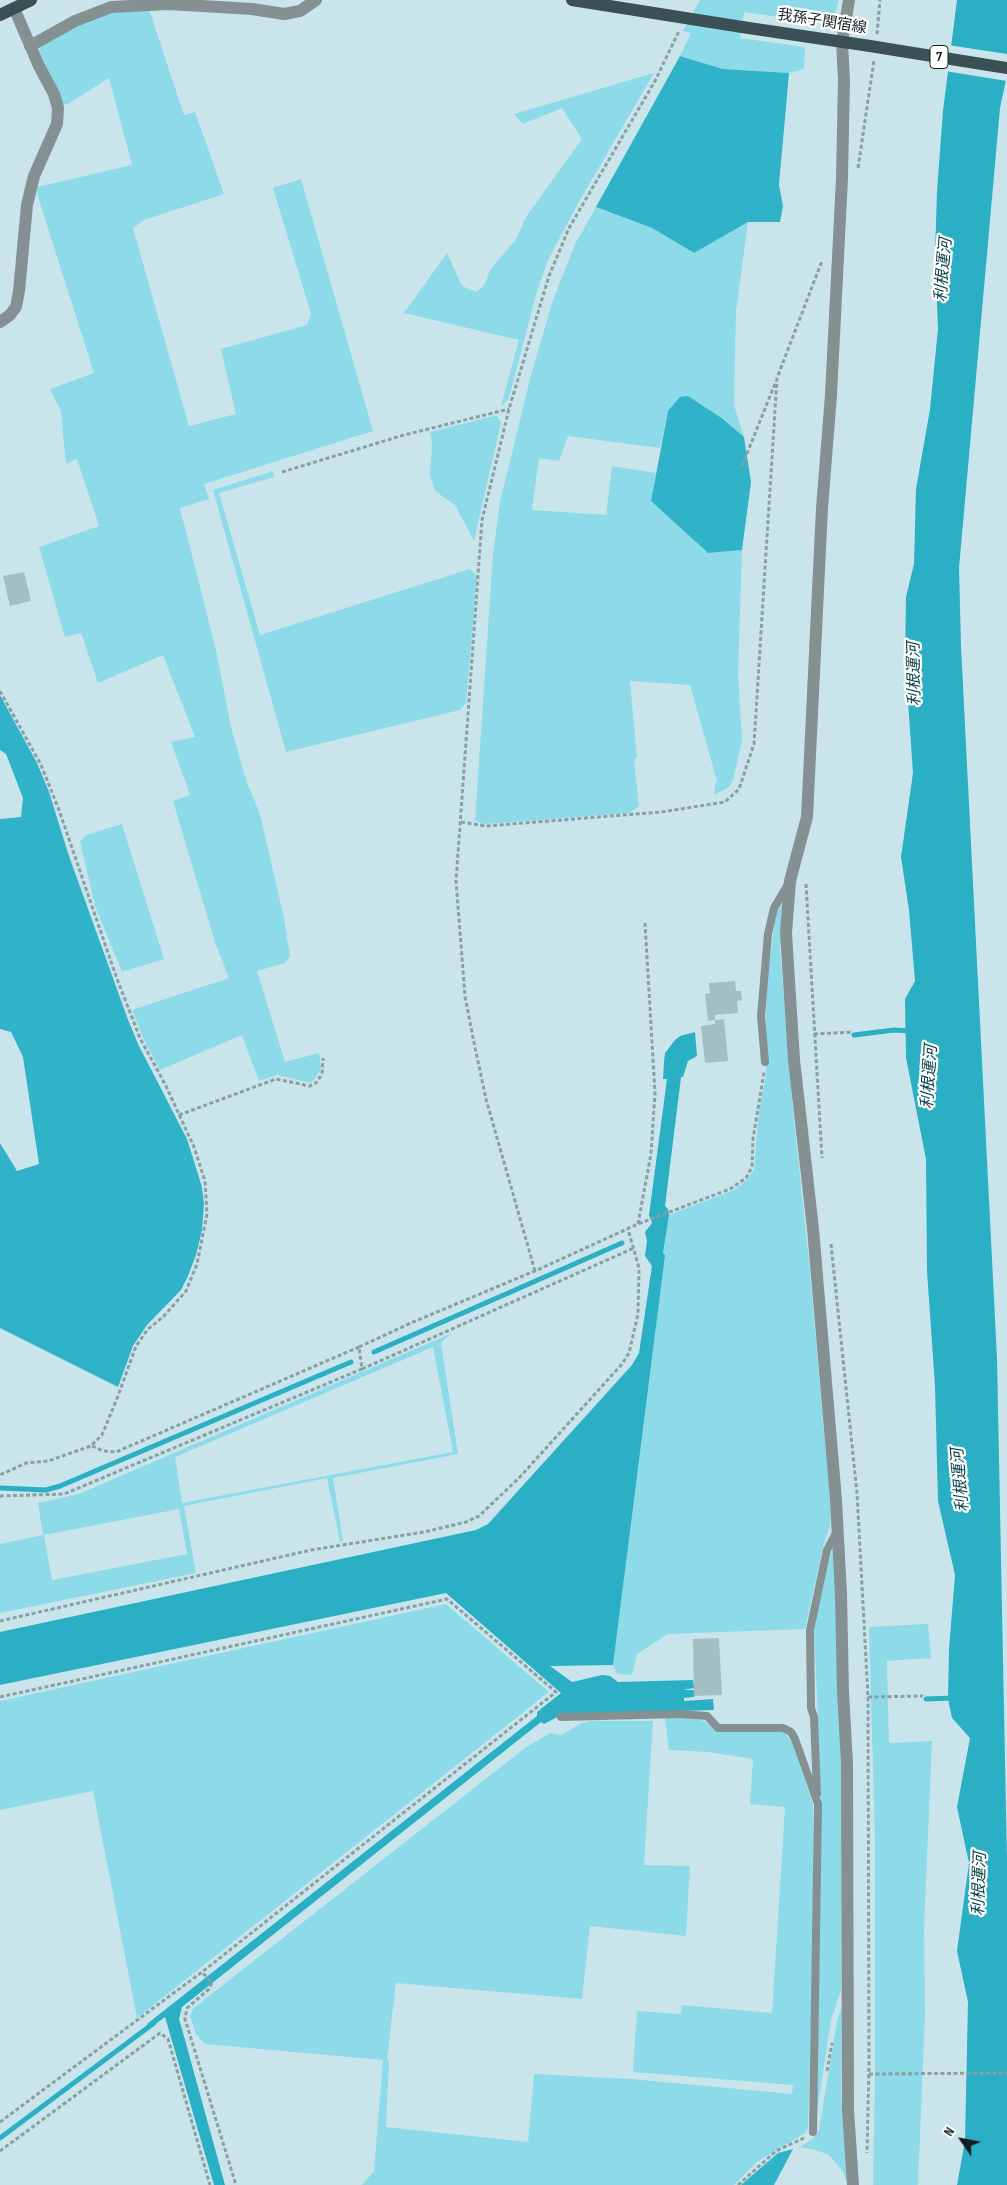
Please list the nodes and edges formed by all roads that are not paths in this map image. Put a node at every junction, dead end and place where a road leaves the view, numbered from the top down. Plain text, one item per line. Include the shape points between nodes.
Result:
1 (31, 0) edge
2 (316, 0) edge
3 (572, 0) edge
4 (849, 0) edge
5 (14, 8) junction
6 (0, 15) edge
7 (842, 42) junction
8 (30, 46) junction
9 (1007, 68) edge
10 (0, 322) edge
11 (790, 881) junction
12 (765, 1062) road end
13 (837, 1530) junction
14 (561, 1717) dead end
15 (818, 1804) junction
16 (813, 2132) dead end
17 (854, 2185) edge

1 - 5 main road
2 - 8 street via 300,12 284,14 252,8 168,4 110,7 75,21
3 - 7 main road, 我孫子関宿線 / 7, bridge
4 - 7 street
5 - 6 main road
5 - 8 street
7 - 9 main road, 我孫子関宿線 / 7, bridge
7 - 11 street via 842,178 807,817
8 - 10 street via 54,94 58,108 57,124 34,176 26,205 16,307
11 - 12 lane via 774,908 768,934 761,1016
11 - 13 street via 786,933 790,1013 813,1229
13 - 15 lane via 827,1550 810,1630 811,1708
13 - 17 street via 847,1763 848,2110
14 - 15 lane via 680,1714 706,1716 718,1728 783,1728 795,1739
15 - 16 lane

